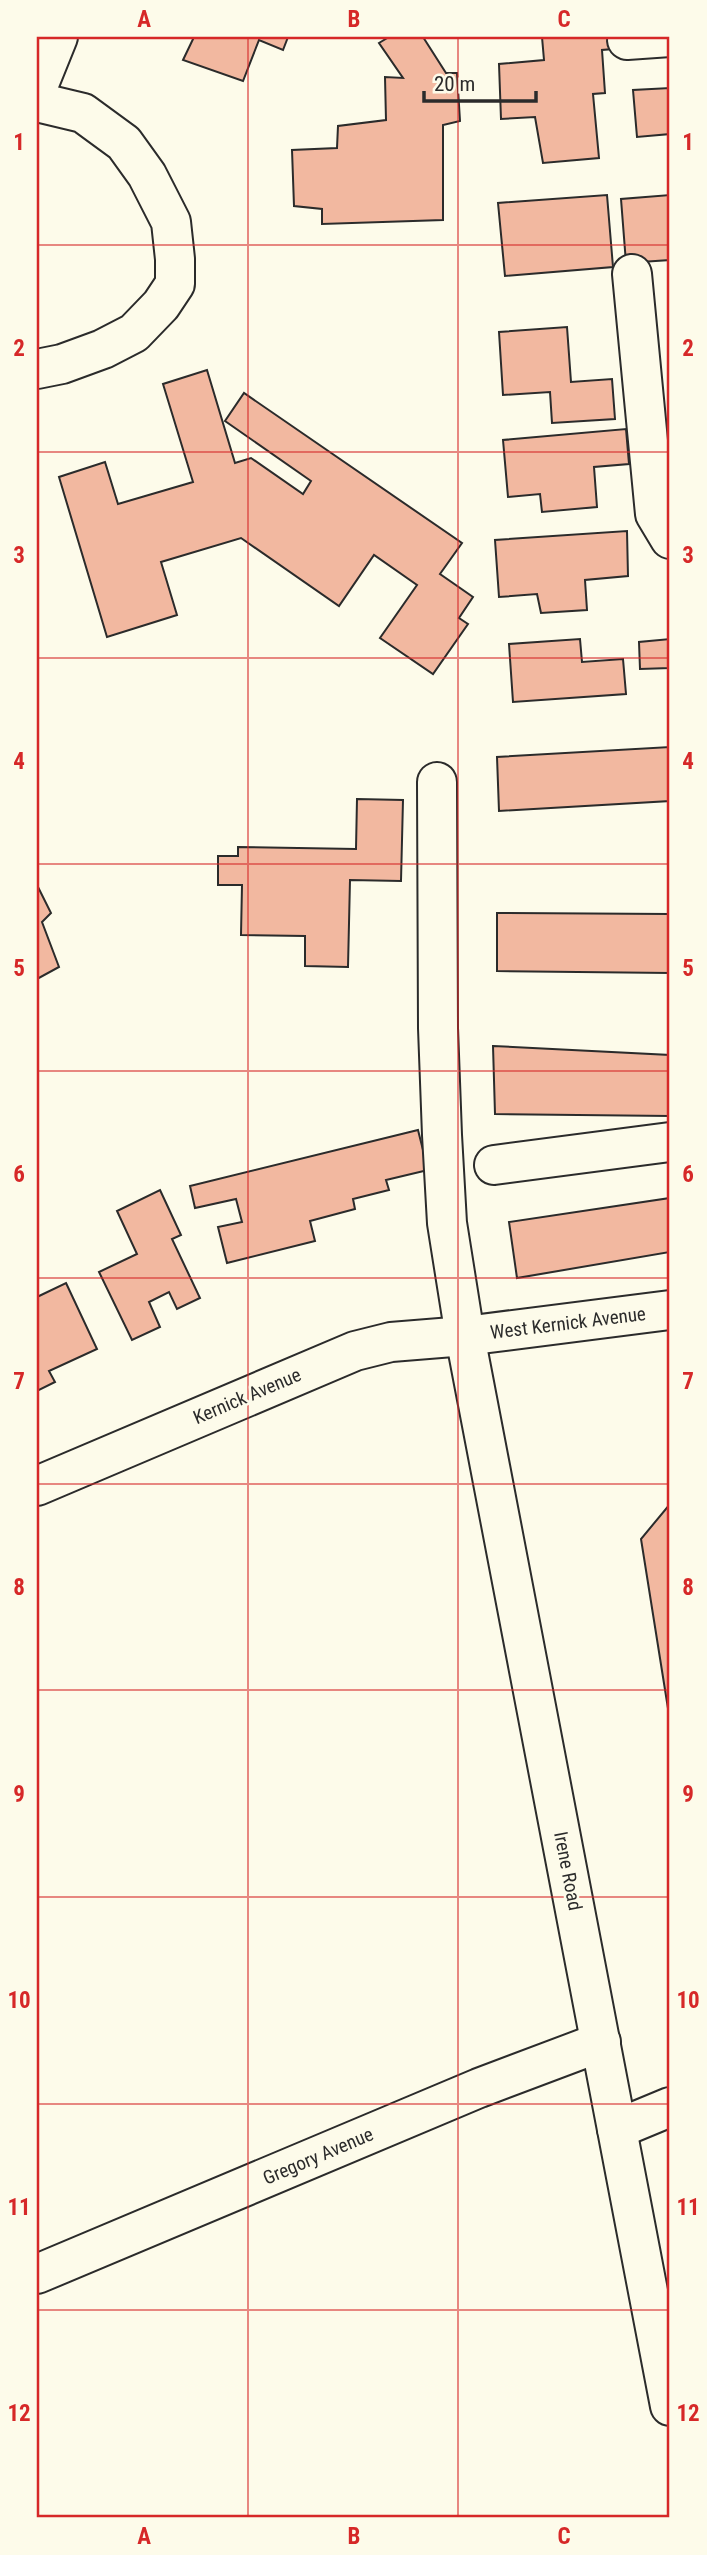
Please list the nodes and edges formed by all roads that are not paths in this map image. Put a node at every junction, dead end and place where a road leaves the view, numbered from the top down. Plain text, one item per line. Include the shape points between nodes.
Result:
1 (58, 37) edge
2 (670, 37) edge
3 (627, 40) dead end
4 (37, 89) edge
5 (37, 102) edge
6 (632, 274) dead end
7 (37, 369) edge
8 (670, 538) edge
9 (437, 782) dead end
10 (670, 1142) edge
11 (494, 1165) dead end
12 (670, 1310) edge
13 (465, 1336) junction
14 (37, 1486) edge
15 (601, 2042) junction
16 (670, 2107) edge
17 (617, 2129) junction
18 (37, 2274) edge
19 (670, 2406) edge

1 - 4 street
2 - 3 street
5 - 7 street via 83,113 124,143 171,222 175,259 175,284 134,333 103,349
6 - 8 street via 655,514
9 - 13 street, Irene Road via 442,1135 447,1223
10 - 11 street
12 - 13 street, West Kernick Avenue
13 - 14 street, Kernick Avenue via 391,1342 355,1351
13 - 15 street, Irene Road
15 - 17 street, Irene Road
15 - 18 street, Gregory Avenue via 479,2088
16 - 17 street
17 - 19 street, Irene Road

